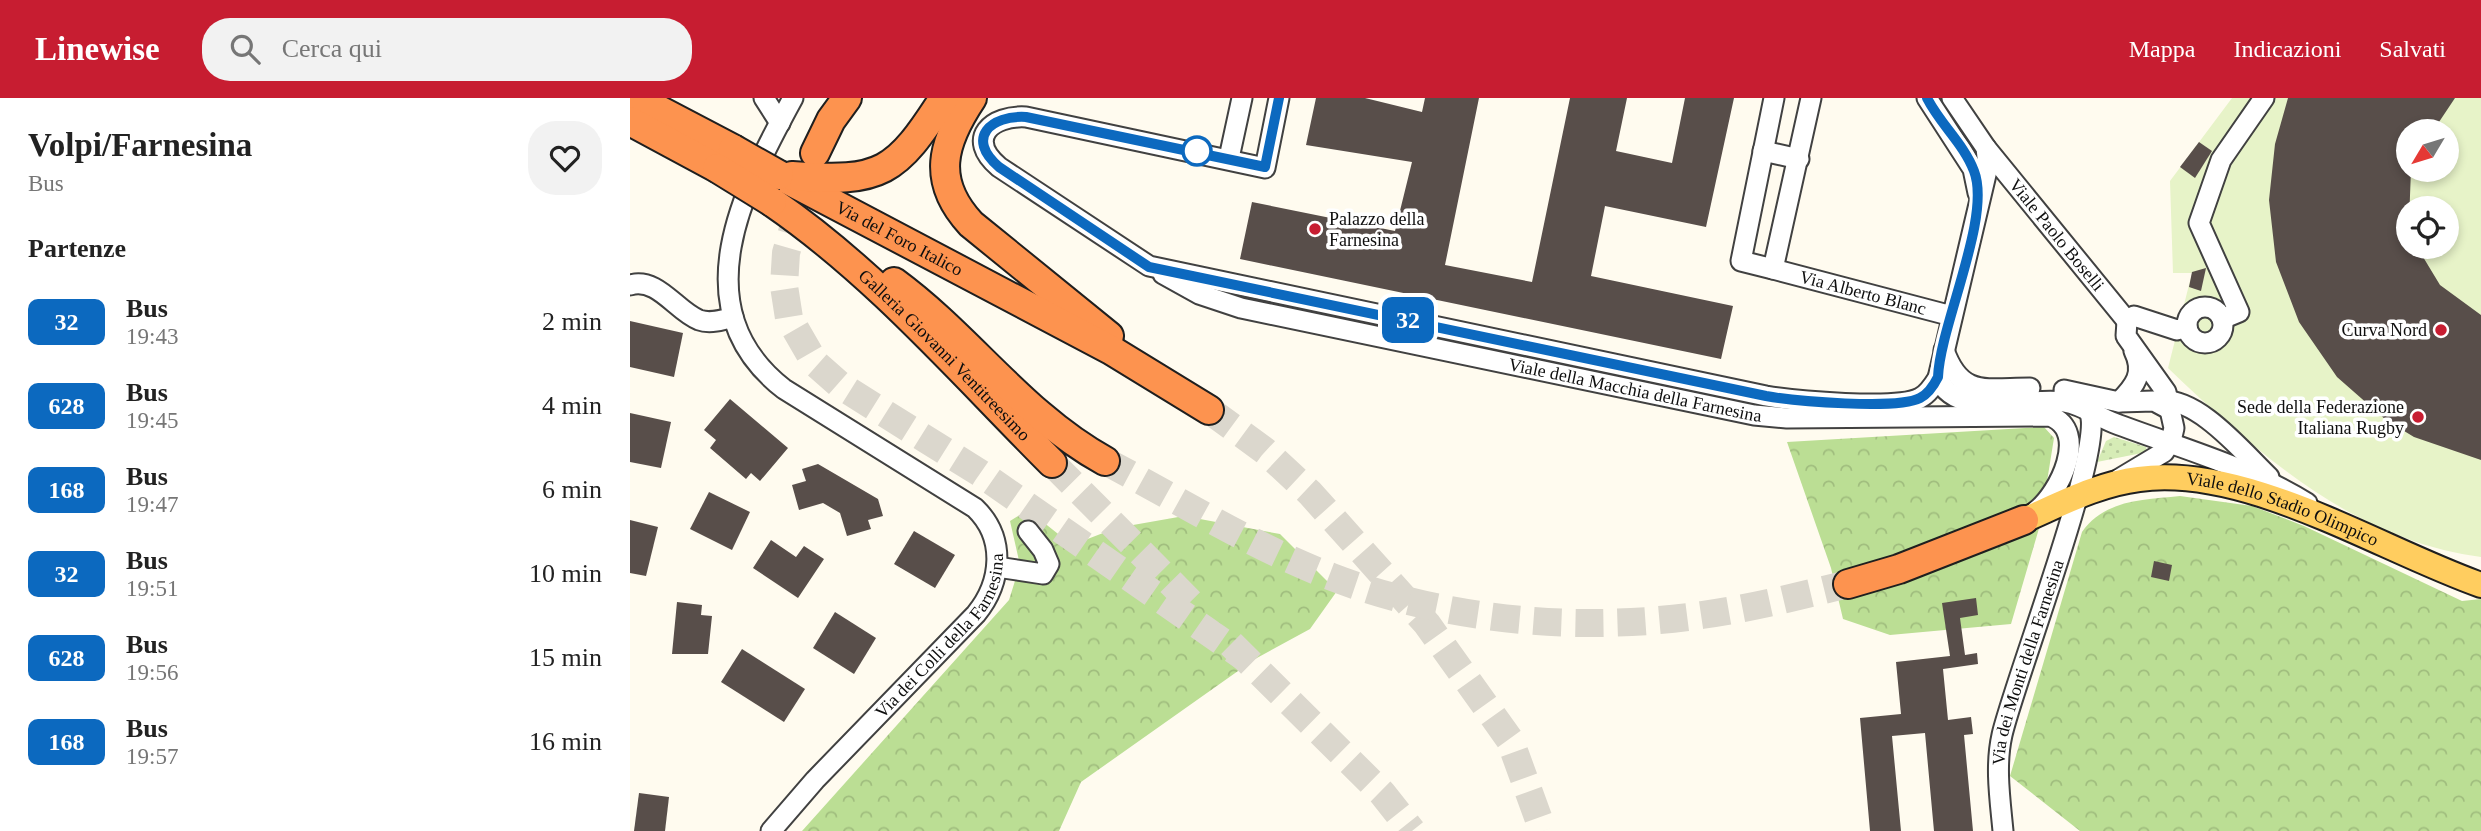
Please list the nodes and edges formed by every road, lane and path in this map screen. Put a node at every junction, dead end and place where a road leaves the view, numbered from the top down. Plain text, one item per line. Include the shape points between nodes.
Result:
1 (636, 98) edge
2 (764, 98) edge
3 (793, 98) edge
4 (847, 98) edge
5 (944, 98) edge
6 (972, 98) edge
7 (1242, 98) edge
8 (1279, 98) edge
9 (1774, 98) edge
10 (1811, 98) edge
11 (1927, 98) edge
12 (1952, 98) edge
13 (2264, 98) edge
14 (630, 121) edge
15 (780, 123) junction
16 (1986, 148) junction
17 (1763, 151) junction
18 (816, 153) tunnel mouth
19 (725, 158) junction
20 (1230, 158) junction
21 (1799, 159) junction
22 (779, 175) junction
23 (1978, 198) junction
24 (833, 249) junction
25 (1149, 267) junction
26 (1773, 269) junction
27 (630, 285) edge
28 (1952, 316) junction
29 (733, 317) junction
30 (2127, 321) junction
31 (2130, 344) junction
32 (1944, 350) junction
33 (1667, 374) junction
34 (1938, 377) junction
35 (1163, 380) junction
36 (2119, 402) junction
37 (2164, 403) junction
38 (1209, 410) tunnel mouth
39 (2089, 412) junction
40 (1739, 413) junction
41 (2171, 441) junction
42 (1105, 461) tunnel mouth
43 (1052, 463) tunnel mouth
44 (2106, 486) junction
45 (2280, 487) junction
46 (2077, 496) junction
47 (2024, 520) junction
48 (2333, 521) junction
49 (1028, 531) dead end
50 (997, 567) junction
51 (2451, 572) junction
52 (2481, 573) edge
53 (1847, 584) tunnel mouth
54 (2481, 585) edge
55 (771, 831) edge
56 (2003, 831) edge

1 - 19 highway, Via del Foro Italico
2 - 15 street
3 - 15 street, Via dei Colli della Farnesina
4 - 18 highway
5 - 22 highway via 904,155 883,169 850,179
6 - 35 highway via 954,127 945,158 946,181 956,205 1010,257
7 - 20 street
8 - 20 street via 1265,167
9 - 17 street
10 - 21 street
11 - 23 street via 1973,169
12 - 16 street, Viale Paolo Boselli
13 - 30 street via 2221,160 2199,223 2239,312 2222,319 2219,336 2209,342 2197,341 2182,328 2137,317
14 - 19 highway, Via del Foro Italico
15 - 29 street, Via dei Colli della Farnesina via 748,189 734,231 727,275
16 - 23 street, Viale Paolo Boselli via 1987,171
16 - 30 street, Viale Paolo Boselli
17 - 21 street
17 - 26 street, Via Alberto Blanc via 1741,261
19 - 22 highway, Via del Foro Italico, bridge
19 - 24 highway, Via del Foro Italico, bridge
20 - 25 street, Viale della Macchia della Farnesina via 1026,117 1003,118 989,126 984,141 990,159
21 - 26 street
22 - 35 highway, Via del Foro Italico
23 - 28 street, Viale Paolo Boselli
24 - 42 highway via 903,289 1034,413
24 - 43 highway, Galleria Giovanni Ventitreesimo
25 - 33 street, Viale della Macchia della Farnesina
25 - 40 street, Viale della Macchia della Farnesina via 1191,290 1241,308
26 - 28 street, Via Alberto Blanc
27 - 29 street via 640,283 657,290 698,320
28 - 32 street, Viale Paolo Boselli
29 - 50 street, Via dei Colli della Farnesina via 753,357 774,381 975,508 992,530
30 - 31 street
31 - 36 street via 2139,374
31 - 37 street via 2154,374
32 - 34 street, Viale Paolo Boselli
32 - 36 street via 1954,374 1970,386 2054,389
33 - 34 street, Viale della Macchia della Farnesina via 1766,396 1829,402 1916,400
33 - 40 street
34 - 39 street via 1946,391 1965,402 2048,401 2075,404
35 - 38 highway
36 - 37 street
37 - 41 street via 2173,420
37 - 45 street via 2193,408
39 - 41 street
39 - 46 street, Via dei Monti della Farnesina via 2093,431
40 - 47 street, Viale della Macchia della Farnesina via 1787,418 2054,417 2069,440 2062,474 2049,499
41 - 44 street via 2160,456
41 - 45 street
44 - 46 main road, Viale dello Stadio Olimpico
44 - 48 main road, Viale dello Stadio Olimpico via 2152,478 2192,478
45 - 48 street
46 - 47 main road
46 - 56 street, Via dei Monti della Farnesina via 2002,736 1999,784
47 - 53 highway via 1899,569
48 - 51 main road, Viale dello Stadio Olimpico
49 - 50 street via 1049,564 1043,574
50 - 55 street, Via dei Colli della Farnesina via 993,588 976,614
51 - 52 street
51 - 54 main road, Viale dello Stadio Olimpico

